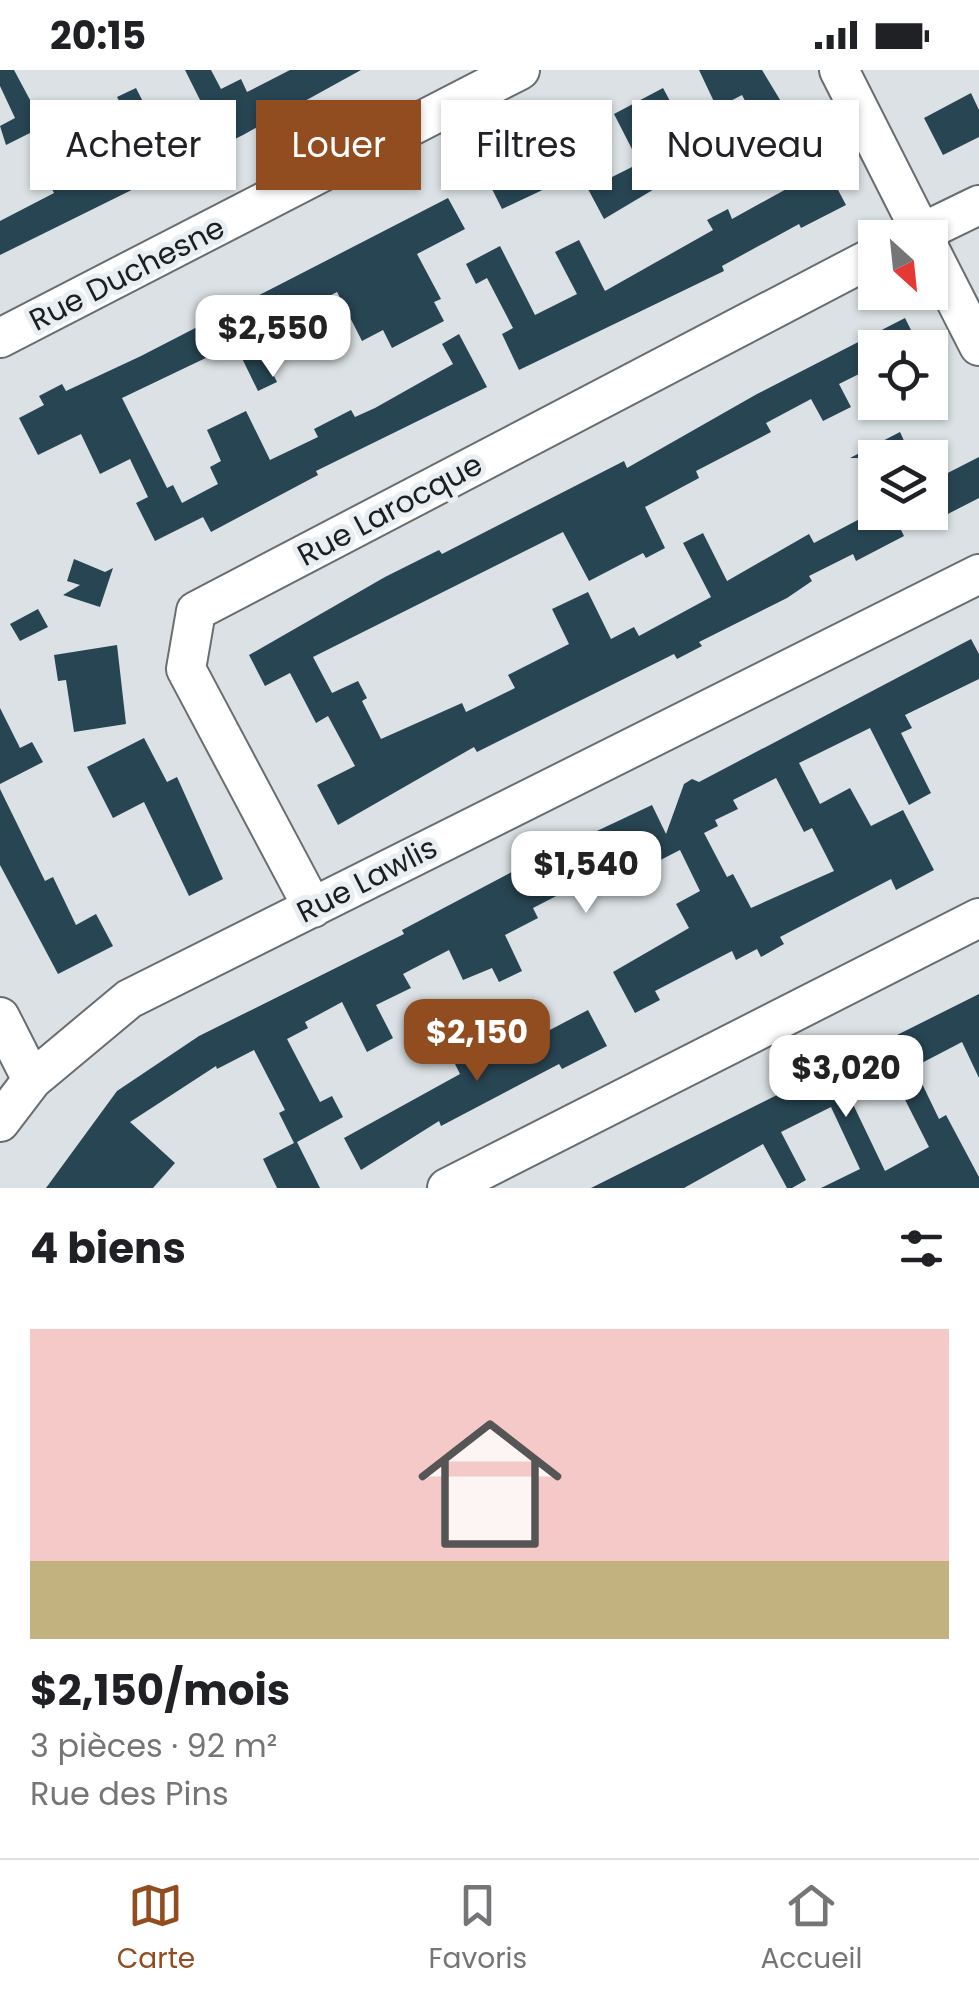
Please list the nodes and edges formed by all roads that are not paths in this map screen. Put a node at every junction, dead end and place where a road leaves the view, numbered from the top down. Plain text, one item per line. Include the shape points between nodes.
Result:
1 (520, 70) edge
2 (838, 70) edge
3 (979, 205) edge
4 (913, 220) edge
5 (948, 223) edge
6 (858, 265) edge
7 (948, 288) edge
8 (0, 338) edge
9 (979, 346) edge
10 (979, 574) edge
11 (313, 908) junction
12 (979, 918) edge
13 (0, 1017) edge
14 (32, 1080) junction
15 (0, 1122) edge
16 (447, 1188) edge

1 - 8 street, Rue Duchesne
2 - 4 street
3 - 5 street
6 - 11 street, Rue Larocque via 196,612 186,669
7 - 9 street
10 - 11 street, Rue Lawlis
11 - 14 street, Rue Lawlis via 129,999
12 - 16 street
13 - 14 street
14 - 15 street, Rue Lawlis

